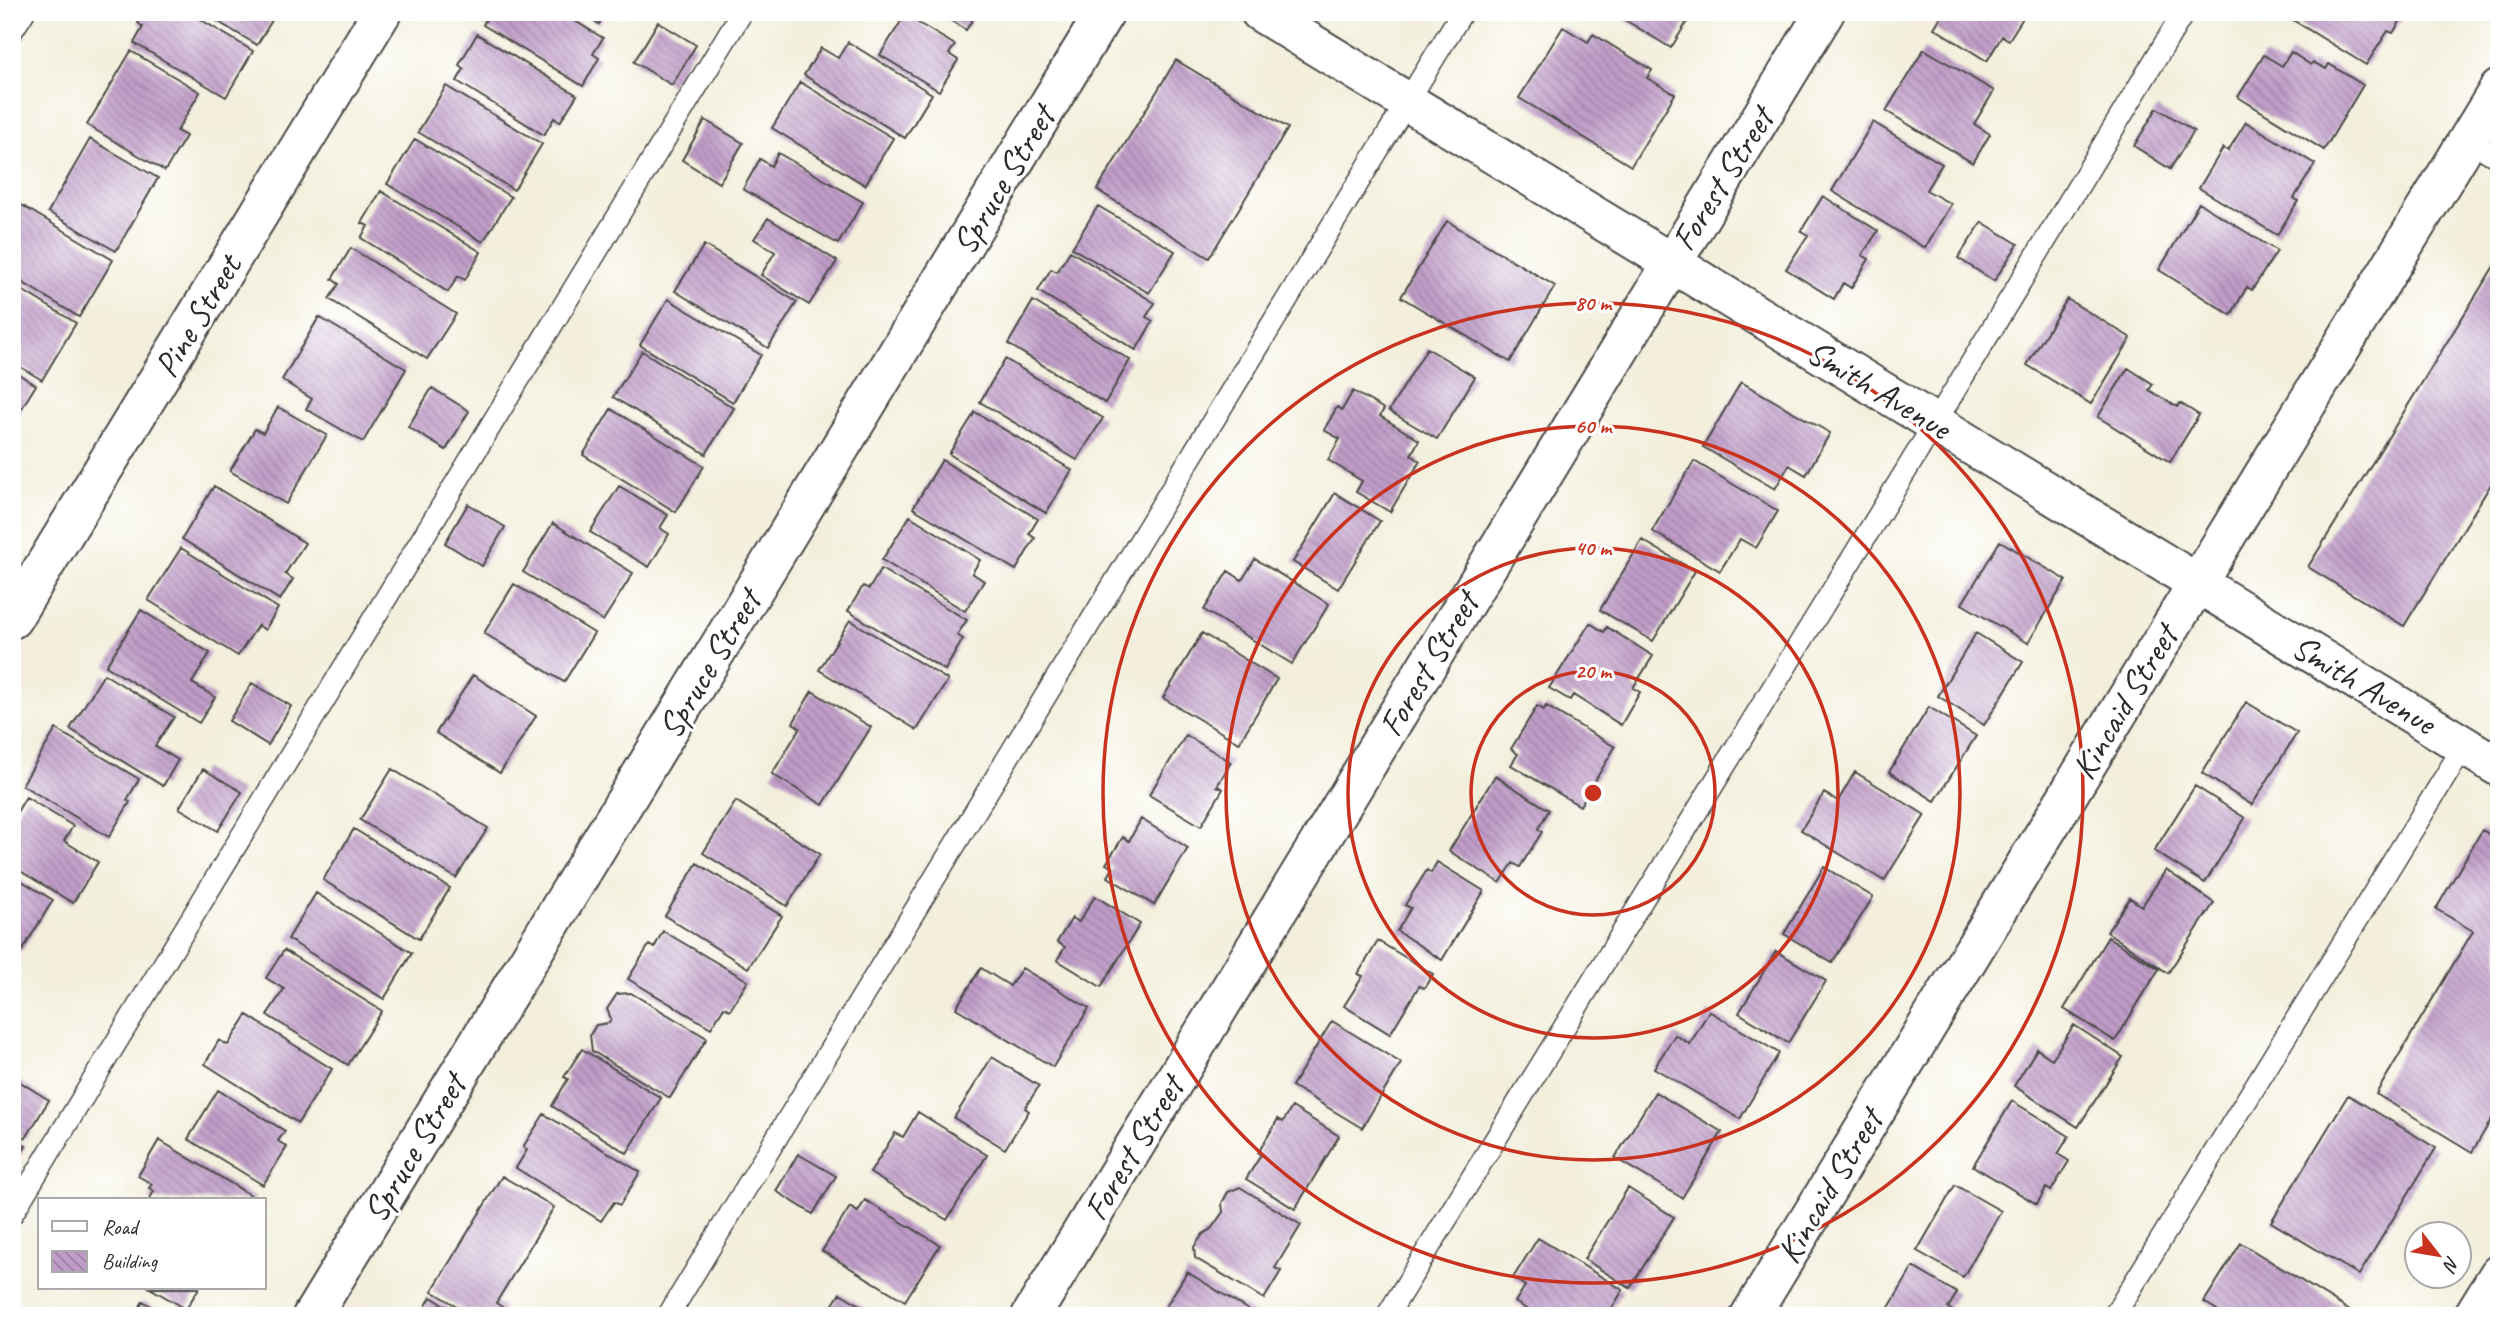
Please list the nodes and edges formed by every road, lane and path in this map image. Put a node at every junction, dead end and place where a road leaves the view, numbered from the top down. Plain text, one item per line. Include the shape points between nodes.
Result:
1 (24, 12) edge
2 (382, 12) edge
3 (742, 12) edge
4 (1105, 12) edge
5 (1259, 12) edge
6 (1462, 12) edge
7 (1825, 12) edge
8 (2184, 12) edge
9 (12, 31) edge
10 (2499, 89) edge
11 (1408, 102) junction
12 (2483, 149) edge
13 (1671, 262) junction
14 (1935, 423) junction
15 (2197, 582) junction
16 (12, 619) edge
17 (2464, 746) junction
18 (2499, 767) edge
19 (12, 1214) edge
20 (2499, 1274) edge
21 (313, 1316) edge
22 (668, 1316) edge
23 (1031, 1316) edge
24 (1387, 1316) edge
25 (1750, 1316) edge
26 (2114, 1316) edge
27 (2473, 1316) edge

1 - 9 lane
2 - 16 street, Pine Street
3 - 19 lane
4 - 21 street, Spruce Street
5 - 11 street, Smith Avenue
6 - 11 lane
7 - 13 street, Forest Street
8 - 14 lane
10 - 12 street, Kincaid Street
11 - 13 street, Smith Avenue
11 - 22 lane
12 - 15 street, Kincaid Street
13 - 14 street, Smith Avenue
13 - 23 street, Forest Street
14 - 15 street, Smith Avenue
14 - 24 lane
15 - 17 street, Smith Avenue
15 - 25 street, Kincaid Street
17 - 18 street, Smith Avenue
17 - 26 lane
20 - 27 street

